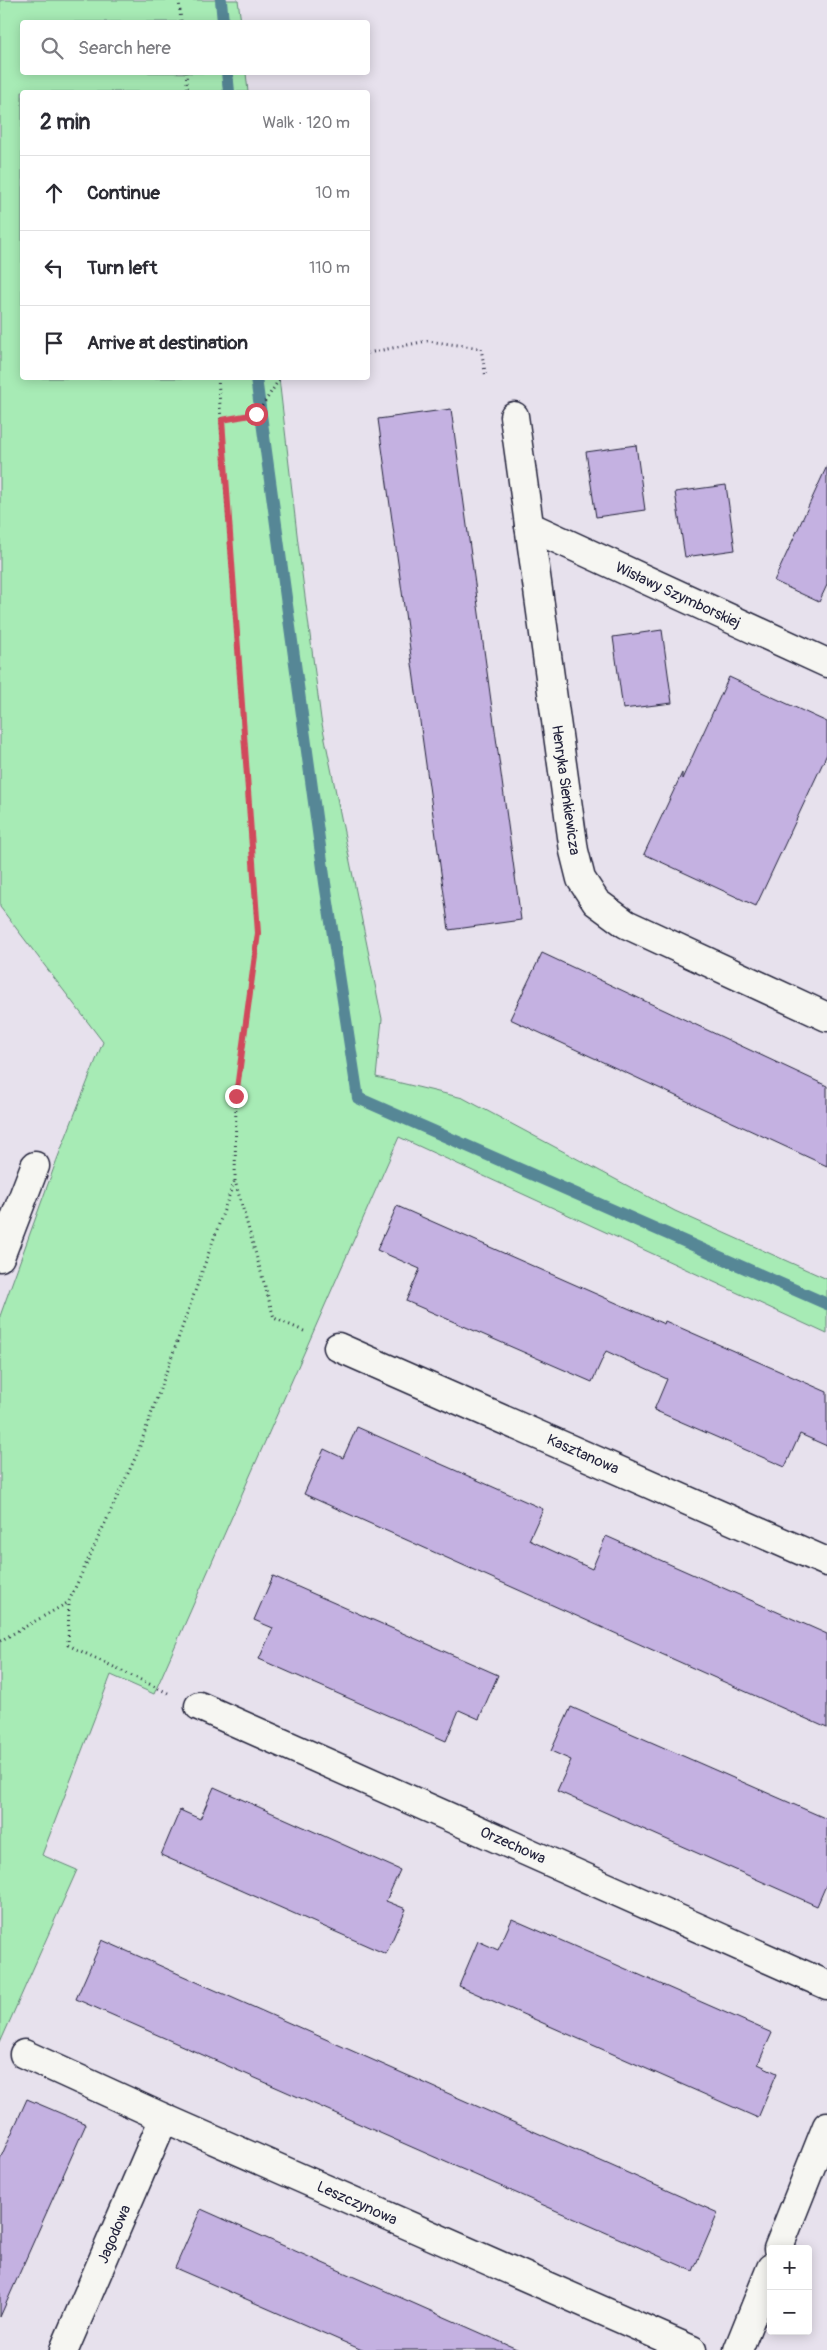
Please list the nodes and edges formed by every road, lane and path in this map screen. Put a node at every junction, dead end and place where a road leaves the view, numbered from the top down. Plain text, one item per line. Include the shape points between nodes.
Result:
1 (179, 0) edge
2 (181, 20) edge
3 (186, 75) edge
4 (188, 90) edge
5 (370, 353) edge
6 (486, 378) dead end
7 (218, 380) edge
8 (279, 380) edge
9 (514, 416) dead end
10 (222, 420) junction
11 (529, 526) junction
12 (827, 663) edge
13 (827, 1017) edge
14 (35, 1166) dead end
15 (235, 1181) junction
16 (0, 1257) edge
17 (309, 1334) dead end
18 (338, 1347) dead end
19 (827, 1562) edge
20 (69, 1602) junction
21 (0, 1641) edge
22 (168, 1693) dead end
23 (199, 1706) dead end
24 (827, 1985) edge
25 (24, 2054) dead end
26 (164, 2118) junction
27 (827, 2126) edge
28 (780, 2245) edge
29 (767, 2278) edge
30 (64, 2350) edge
31 (692, 2350) edge
32 (738, 2350) edge

1 - 2 path
3 - 4 path
5 - 6 path via 427,341 481,348
7 - 10 path
8 - 10 path via 256,414
9 - 11 street, Henryka Sienkiewicza
10 - 15 path via 258,933 236,1096
11 - 12 street, Wisławy Szymborskiej
11 - 13 street, Henryka Sienkiewicza via 574,851 581,879 596,902 626,924
14 - 16 street
15 - 17 path via 274,1318
15 - 20 path via 137,1454
18 - 19 street, Kasztanowa
20 - 21 path
20 - 22 path via 68,1645
23 - 24 street, Orzechowa
25 - 26 street, Leszczynowa
26 - 30 street, Jagodowa
26 - 31 street, Leszczynowa
27 - 28 street
29 - 32 street

